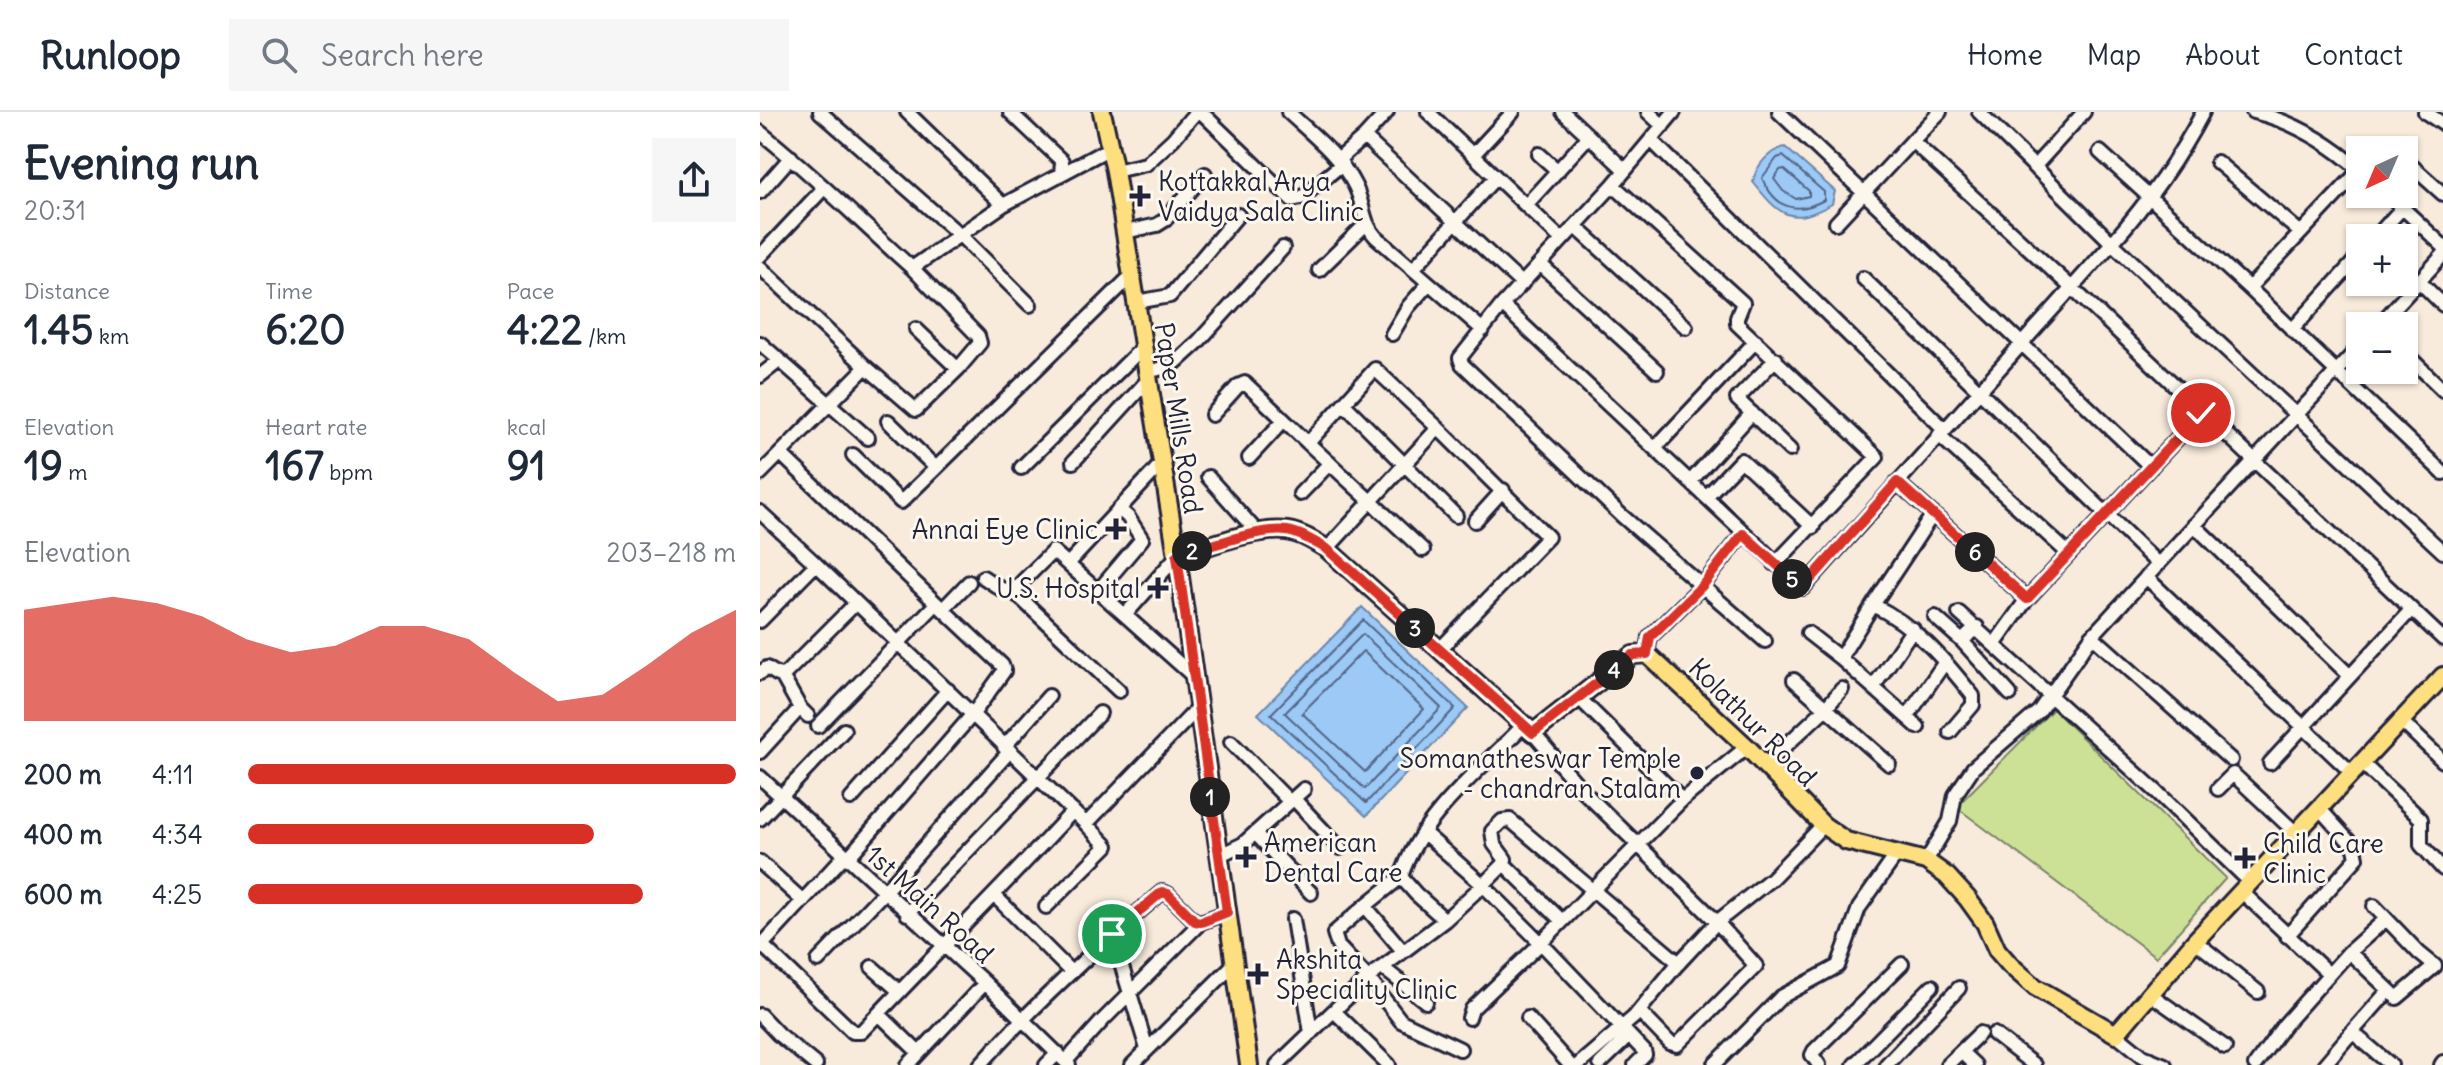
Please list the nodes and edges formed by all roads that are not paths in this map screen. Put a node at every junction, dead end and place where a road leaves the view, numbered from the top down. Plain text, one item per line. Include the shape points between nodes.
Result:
1 (820, 112) edge
2 (907, 112) edge
3 (1010, 112) edge
4 (1102, 112) edge
5 (1198, 112) edge
6 (1288, 112) edge
7 (1428, 112) edge
8 (1513, 112) edge
9 (1563, 112) edge
10 (1648, 112) edge
11 (1674, 112) edge
12 (1940, 112) edge
13 (1979, 112) edge
14 (2084, 112) edge
15 (2203, 112) edge
16 (2253, 112) edge
17 (2425, 112) edge
18 (1381, 114) edge
19 (1786, 115) edge
20 (2443, 124) edge
21 (1663, 126) junction
22 (760, 132) edge
23 (1589, 136) junction
24 (1364, 137) junction
25 (1651, 140) junction
26 (1912, 141) junction
27 (1110, 148) junction
28 (2100, 152) dead end
29 (1539, 154) dead end
30 (1473, 155) junction
31 (791, 157) junction
32 (2346, 158) edge
33 (1340, 161) junction
34 (2217, 162) dead end
35 (2034, 167) junction
36 (1625, 170) junction
37 (1115, 171) junction
38 (1558, 171) junction
39 (2418, 172) edge
40 (1061, 174) junction
41 (1205, 174) dead end
42 (1496, 177) junction
43 (1613, 185) junction
44 (2346, 185) edge
45 (823, 189) junction
46 (760, 192) edge
47 (1862, 194) junction
48 (2443, 194) edge
49 (2151, 198) junction
50 (1003, 205) junction
51 (1526, 205) junction
52 (2402, 208) joint
53 (1238, 215) dead end
54 (1454, 220) junction
55 (1836, 223) dead end
56 (2388, 224) edge
57 (1365, 225) junction
58 (1575, 226) junction
59 (1125, 232) junction
60 (2301, 233) junction
61 (960, 235) junction
62 (1562, 240) junction
63 (2112, 243) junction
64 (2443, 246) edge
65 (1283, 248) dead end
66 (2443, 255) edge
67 (760, 256) edge
68 (1540, 264) junction
69 (760, 267) edge
70 (912, 268) junction
71 (1413, 269) junction
72 (1319, 270) dead end
73 (2346, 270) edge
74 (1132, 275) junction
75 (1863, 278) dead end
76 (2420, 282) junction
77 (1429, 283) junction
78 (1522, 284) junction
79 (2249, 288) junction
80 (2073, 289) junction
81 (1136, 302) junction
82 (1030, 305) dead end
83 (1502, 305) junction
84 (2443, 305) edge
85 (2391, 312) edge
86 (1686, 327) dead end
87 (916, 329) dead end
88 (1483, 330) junction
89 (2292, 330) junction
90 (1392, 334) dead end
91 (1756, 341) junction
92 (2022, 341) junction
93 (760, 343) edge
94 (1143, 347) junction
95 (1776, 359) junction
96 (779, 361) junction
97 (2346, 361) edge
98 (2418, 366) edge
99 (866, 367) junction
100 (958, 369) junction
101 (1657, 371) dead end
102 (2336, 372) junction
103 (760, 376) edge
104 (1146, 376) junction
105 (2443, 390) edge
106 (1978, 391) junction
107 (1345, 405) junction
108 (829, 406) junction
109 (1752, 413) junction
110 (2201, 413) junction
111 (1212, 415) dead end
112 (2297, 415) junction
113 (1284, 420) junction
114 (888, 421) dead end
115 (1438, 428) junction
116 (1942, 432) junction
117 (868, 438) dead end
118 (1308, 443) junction
119 (1655, 448) junction
120 (1790, 450) dead end
121 (781, 454) junction
122 (853, 455) dead end
123 (1249, 458) dead end
124 (2253, 461) junction
125 (1073, 462) dead end
126 (1330, 463) junction
127 (1161, 464) junction
128 (1403, 465) junction
129 (2151, 467) junction
130 (936, 468) junction
131 (1021, 468) dead end
132 (2443, 473) edge
133 (760, 474) edge
134 (1208, 477) dead end
135 (1690, 482) junction
136 (1897, 482) junction
137 (1503, 490) junction
138 (1300, 494) dead end
139 (1706, 497) junction
140 (1370, 501) junction
141 (1119, 509) junction
142 (1933, 514) junction
143 (2106, 514) junction
144 (1456, 516) dead end
145 (763, 519) edge
146 (1475, 521) dead end
147 (2194, 525) junction
148 (1813, 527) junction
149 (1258, 533) junction
150 (1743, 534) junction
151 (1327, 549) junction
152 (1423, 550) dead end
153 (2443, 552) edge
154 (2069, 554) junction
155 (1177, 556) junction
156 (816, 564) junction
157 (1068, 564) junction
158 (1775, 564) junction
159 (2158, 564) junction
160 (983, 577) dead end
161 (2146, 577) junction
162 (969, 582) dead end
163 (1702, 586) junction
164 (1013, 591) junction
165 (1098, 591) junction
166 (2027, 599) junction
167 (856, 603) junction
168 (939, 605) junction
169 (1873, 605) junction
170 (2411, 610) junction
171 (1959, 613) dead end
172 (1125, 615) junction
173 (1935, 617) dead end
174 (760, 621) edge
175 (1977, 627) junction
176 (1913, 629) junction
177 (1808, 633) dead end
178 (2092, 636) junction
179 (2443, 639) edge
180 (1765, 641) dead end
181 (1962, 641) junction
182 (898, 643) junction
183 (1994, 645) junction
184 (1440, 649) junction
185 (1647, 654) junction
186 (1840, 658) junction
187 (1945, 662) junction
188 (760, 673) edge
189 (1192, 675) junction
190 (2349, 675) junction
191 (782, 676) junction
192 (2443, 676) edge
193 (1794, 680) dead end
194 (1874, 686) junction
195 (1842, 689) dead end
196 (948, 690) junction
197 (1119, 691) dead end
198 (2010, 694) dead end
199 (2052, 695) junction
200 (1049, 696) dead end
201 (1579, 698) junction
202 (1197, 709) junction
203 (1825, 709) junction
204 (1100, 713) dead end
205 (973, 714) junction
206 (1907, 717) junction
207 (2401, 721) junction
208 (818, 726) dead end
209 (1918, 727) dead end
210 (2304, 728) junction
211 (1528, 729) junction
212 (844, 730) dead end
213 (1950, 732) dead end
214 (1231, 742) dead end
215 (1747, 747) junction
216 (1006, 749) junction
217 (760, 752) edge
218 (2231, 760) dead end
219 (2443, 761) edge
220 (2270, 763) dead end
221 (1889, 764) dead end
222 (1765, 765) junction
223 (2357, 768) junction
224 (760, 777) edge
225 (1036, 777) junction
226 (1304, 789) dead end
227 (2218, 789) dead end
228 (781, 797) junction
229 (851, 799) dead end
230 (1292, 800) junction
231 (1682, 800) junction
232 (2319, 808) junction
233 (1073, 811) junction
234 (760, 819) edge
235 (1086, 824) junction
236 (1823, 825) junction
237 (1423, 832) junction
238 (1255, 833) junction
239 (2296, 833) junction
240 (1637, 844) junction
241 (1340, 848) dead end
242 (1897, 854) junction
243 (1218, 856) junction
244 (846, 858) junction
245 (1926, 861) junction
246 (760, 862) edge
247 (1504, 864) junction
248 (2443, 869) edge
249 (1401, 877) junction
250 (1483, 885) junction
251 (2246, 887) junction
252 (1593, 890) junction
253 (884, 892) junction
254 (1311, 893) dead end
255 (995, 896) junction
256 (803, 901) junction
257 (1365, 906) junction
258 (2374, 906) dead end
259 (1046, 907) dead end
260 (1227, 912) junction
261 (907, 914) junction
262 (1293, 919) dead end
263 (2386, 919) junction
264 (1445, 920) junction
265 (1562, 921) junction
266 (1201, 922) junction
267 (1717, 922) junction
268 (1112, 934) junction
269 (2287, 936) junction
270 (2195, 941) junction
271 (1541, 943) junction
272 (761, 944) edge
273 (944, 946) junction
274 (1403, 951) junction
275 (2349, 952) junction
276 (818, 961) dead end
277 (1235, 963) junction
278 (1679, 963) junction
279 (1902, 964) dead end
280 (872, 967) dead end
281 (1383, 968) junction
282 (1071, 972) junction
283 (2328, 973) junction
284 (1368, 978) junction
285 (985, 983) junction
286 (1932, 986) dead end
287 (1959, 988) dead end
288 (898, 990) junction
289 (2389, 990) junction
290 (2258, 992) dead end
291 (1129, 994) junction
292 (2150, 994) junction
293 (1426, 1002) dead end
294 (1334, 1011) junction
295 (1639, 1011) junction
296 (879, 1014) junction
297 (760, 1015) edge
298 (1022, 1018) junction
299 (1469, 1018) dead end
300 (1528, 1018) dead end
301 (1625, 1032) junction
302 (2352, 1032) junction
303 (1311, 1033) junction
304 (1980, 1033) dead end
305 (1994, 1034) dead end
306 (2116, 1034) junction
307 (2225, 1047) dead end
308 (1147, 1049) junction
309 (1460, 1049) dead end
310 (1961, 1052) junction
311 (919, 1053) junction
312 (1064, 1060) edge
313 (1649, 1060) edge
314 (1598, 1061) edge
315 (2140, 1061) edge
316 (816, 1065) edge
317 (908, 1065) edge
318 (980, 1065) edge
319 (1046, 1065) edge
320 (1132, 1065) edge
321 (1249, 1065) edge
322 (1277, 1065) edge
323 (1389, 1065) edge
324 (1570, 1065) edge
325 (1578, 1065) edge
326 (1635, 1065) edge
327 (1714, 1065) edge
328 (1819, 1065) edge
329 (1854, 1065) edge
330 (1886, 1065) edge
331 (1947, 1065) edge
332 (1975, 1065) edge
333 (2034, 1065) edge
334 (2165, 1065) edge
335 (2255, 1065) edge
336 (2324, 1065) edge
337 (2391, 1065) edge

1 - 61 street
2 - 50 street
3 - 40 street via 1062,161
4 - 27 main road, Paper Mills Road
5 - 33 street via 1292,200 1301,198
5 - 37 street via 1146,164
6 - 33 street
7 - 30 street
8 - 30 street
9 - 23 street
10 - 21 street
11 - 21 street
12 - 26 street
13 - 35 street
14 - 35 street
15 - 49 street
16 - 32 street via 2275,117
17 - 20 street
18 - 24 street
19 - 47 street
21 - 25 street
22 - 31 street
23 - 36 street
23 - 38 street
24 - 33 street
24 - 54 street
25 - 36 street
25 - 116 street
26 - 47 street
26 - 80 street
27 - 37 main road, Paper Mills Road
27 - 40 street
28 - 49 street
29 - 38 street
30 - 42 street
31 - 45 street
31 - 46 street
33 - 57 street via 1363,204
34 - 60 street
35 - 63 street
36 - 43 street
37 - 59 main road, Paper Mills Road
38 - 51 street
39 - 48 street
40 - 50 street
41 - 59 street via 1165,220
42 - 51 street
42 - 54 street
43 - 58 street
43 - 91 street via 1743,303 1737,324
44 - 60 street
45 - 67 street
45 - 70 street
47 - 55 street
47 - 92 street
49 - 63 street
49 - 79 street
50 - 61 street
51 - 62 street
52 - 56 street
52 - 64 street
53 - 81 street via 1174,293
54 - 71 street
54 - 78 street
57 - 71 street
57 - 72 street
58 - 62 street
58 - 86 street
59 - 74 main road, Paper Mills Road
60 - 79 street
61 - 70 street
61 - 82 street
62 - 68 street
63 - 80 street
63 - 112 street
65 - 104 street via 1198,342 1176,362
66 - 76 street
68 - 78 street
68 - 101 street
69 - 99 street
70 - 100 street via 978,336 977,349
71 - 77 street
73 - 89 street
74 - 81 main road, Paper Mills Road
74 - 130 street
75 - 106 street
76 - 84 street
76 - 85 street
77 - 88 street
77 - 90 street
78 - 83 street
79 - 89 street
80 - 92 street
80 - 110 street
81 - 94 main road, Paper Mills Road
83 - 88 street
83 - 119 street
87 - 100 street
88 - 163 street via 1462,352 1462,364
89 - 102 street
91 - 95 street
91 - 119 street
92 - 106 street
92 - 129 street
93 - 96 street
94 - 104 main road, Paper Mills Road
94 - 131 street
95 - 109 street via 1737,399
95 - 148 street via 1877,457
96 - 103 street
96 - 108 street
97 - 102 street
98 - 105 street
99 - 100 street via 916,410
99 - 108 street
102 - 112 street
102 - 132 street
104 - 125 street
104 - 127 main road, Paper Mills Road
106 - 116 street
106 - 143 street
107 - 115 street via 1375,369
107 - 118 street
107 - 128 street
108 - 117 street
108 - 121 street
109 - 120 street
109 - 135 street
110 - 124 street
110 - 129 street
111 - 113 street via 1245,383
112 - 124 street
112 - 153 street
113 - 118 street
113 - 123 street
114 - 130 street
115 - 128 street
115 - 137 street
116 - 136 street
116 - 154 street
118 - 126 street
119 - 135 street
121 - 133 street
121 - 168 street
122 - 130 street via 900,502
124 - 147 street
124 - 170 street
126 - 138 street
126 - 140 street
127 - 141 street
127 - 155 main road, Paper Mills Road
128 - 140 street
128 - 144 street
129 - 143 street
134 - 149 street
135 - 139 street
136 - 142 street
136 - 158 street via 1803,588
137 - 146 street
137 - 184 street via 1548,537
139 - 148 street via 1741,460
139 - 150 street
140 - 151 street
140 - 152 street
141 - 157 street
141 - 165 street via 1142,539
142 - 166 street
142 - 169 street
143 - 154 street
143 - 159 street
145 - 156 street
147 - 159 street
147 - 190 street
148 - 158 street
149 - 151 main road via 1284,530
149 - 155 main road
150 - 158 street
150 - 163 street
151 - 184 main road
154 - 166 street
155 - 172 street
155 - 189 main road, Paper Mills Road
156 - 167 street
156 - 174 street
157 - 164 street via 1053,551
157 - 165 street
159 - 161 street
160 - 164 street
161 - 178 street
161 - 210 street
162 - 168 street
163 - 180 street
163 - 185 street via 1650,637
164 - 197 street
165 - 172 street
166 - 183 street
167 - 182 street
167 - 191 street
168 - 182 street
168 - 205 street via 1004,671
169 - 176 street
169 - 186 street
170 - 179 street
170 - 190 street
171 - 175 street
172 - 189 street
173 - 181 street
175 - 181 street
175 - 183 street
176 - 187 street
176 - 194 street
177 - 186 street
178 - 199 street
178 - 218 street
181 - 198 street
182 - 196 street
182 - 208 street
183 - 199 street
184 - 211 main road
185 - 201 main road via 1633,655
185 - 215 main road, Kolathur Road
186 - 194 street
187 - 206 street
187 - 213 street via 1974,699
188 - 191 street via 767,668
189 - 202 main road, Paper Mills Road
190 - 210 street
191 - 217 street via 804,712
192 - 207 main road
193 - 203 street
194 - 206 street
195 - 203 street
196 - 205 street
196 - 229 street
199 - 245 street via 1973,768
199 - 251 street
200 - 216 street
201 - 211 main road
201 - 231 street
202 - 235 street
202 - 243 main road, Paper Mills Road
203 - 221 street
203 - 222 street
204 - 225 street
205 - 216 street
205 - 244 street
206 - 209 street
207 - 219 street
207 - 223 main road
210 - 220 street
210 - 223 street
211 - 237 street
211 - 240 street
212 - 228 street
214 - 230 street
215 - 222 main road, Kolathur Road
215 - 231 street
216 - 225 street
216 - 253 street
222 - 236 main road, Kolathur Road
223 - 232 main road
223 - 248 street via 2421,819 2421,845
224 - 228 street, 1st Main Road
225 - 233 street
225 - 261 street
226 - 230 street
227 - 239 street via 2233,774
228 - 234 street
228 - 244 street, 1st Main Road
230 - 238 street
230 - 241 street
231 - 240 street
232 - 239 main road
232 - 269 street via 2355,848 2357,858
233 - 235 street
233 - 255 street
235 - 259 street via 1107,846
236 - 242 main road, Kolathur Road via 1846,841
236 - 267 street via 1772,878
237 - 249 street
237 - 250 street
238 - 243 street
238 - 254 street
239 - 251 main road
240 - 252 street
240 - 267 street
242 - 245 main road, Kolathur Road
242 - 327 street via 1859,908 1838,966 1781,997
243 - 260 main road, Paper Mills Road
244 - 253 street, 1st Main Road
244 - 256 street
245 - 306 main road, Kolathur Road via 1967,898 2010,965 2035,987
246 - 256 street
247 - 250 street
247 - 252 street via 1491,838 1505,819
247 - 265 street
249 - 257 street
249 - 264 street
250 - 264 street
250 - 271 street
251 - 269 street
251 - 270 main road
252 - 265 street
252 - 278 street
253 - 261 street, 1st Main Road
253 - 276 street
255 - 273 street
255 - 282 street
256 - 272 street
257 - 274 street
257 - 284 street via 1334,933 1338,946
258 - 263 street
260 - 266 street
260 - 277 main road, Paper Mills Road
261 - 273 street, 1st Main Road
262 - 303 street
263 - 275 street
263 - 289 street via 2435,966 2397,998
264 - 274 street
265 - 271 street
266 - 268 street via 1162,892
266 - 291 street
267 - 278 street
267 - 295 street via 1756,966 1677,1045
268 - 282 street
268 - 291 street
269 - 283 street
270 - 290 street
270 - 292 main road
271 - 299 street via 1472,1009
271 - 301 street
272 - 296 street via 853,1032 861,1032
273 - 285 street, 1st Main Road
273 - 288 street
274 - 281 street
275 - 283 street
275 - 289 street
277 - 308 street
277 - 321 main road, Paper Mills Road
278 - 295 street
279 - 328 street via 1814,1051
280 - 288 street
281 - 284 street
281 - 293 street
282 - 298 street
283 - 335 street
284 - 294 street
284 - 309 street via 1404,1024
285 - 298 street, 1st Main Road
285 - 311 street
286 - 329 street
287 - 330 street
288 - 296 street
289 - 302 street
291 - 308 street
291 - 312 street
292 - 306 main road
292 - 307 street
294 - 303 street
294 - 323 street
295 - 301 street
296 - 311 street
297 - 316 street
298 - 312 street, 1st Main Road
298 - 318 street
300 - 324 street
301 - 313 street
301 - 314 street
302 - 336 street
302 - 337 street
303 - 322 street
304 - 310 street
305 - 333 street
306 - 315 street, Kolathur Road
308 - 320 street
310 - 331 street
310 - 332 street
311 - 317 street
312 - 319 street
313 - 326 street
314 - 325 street
315 - 334 street, Kolathur Road

